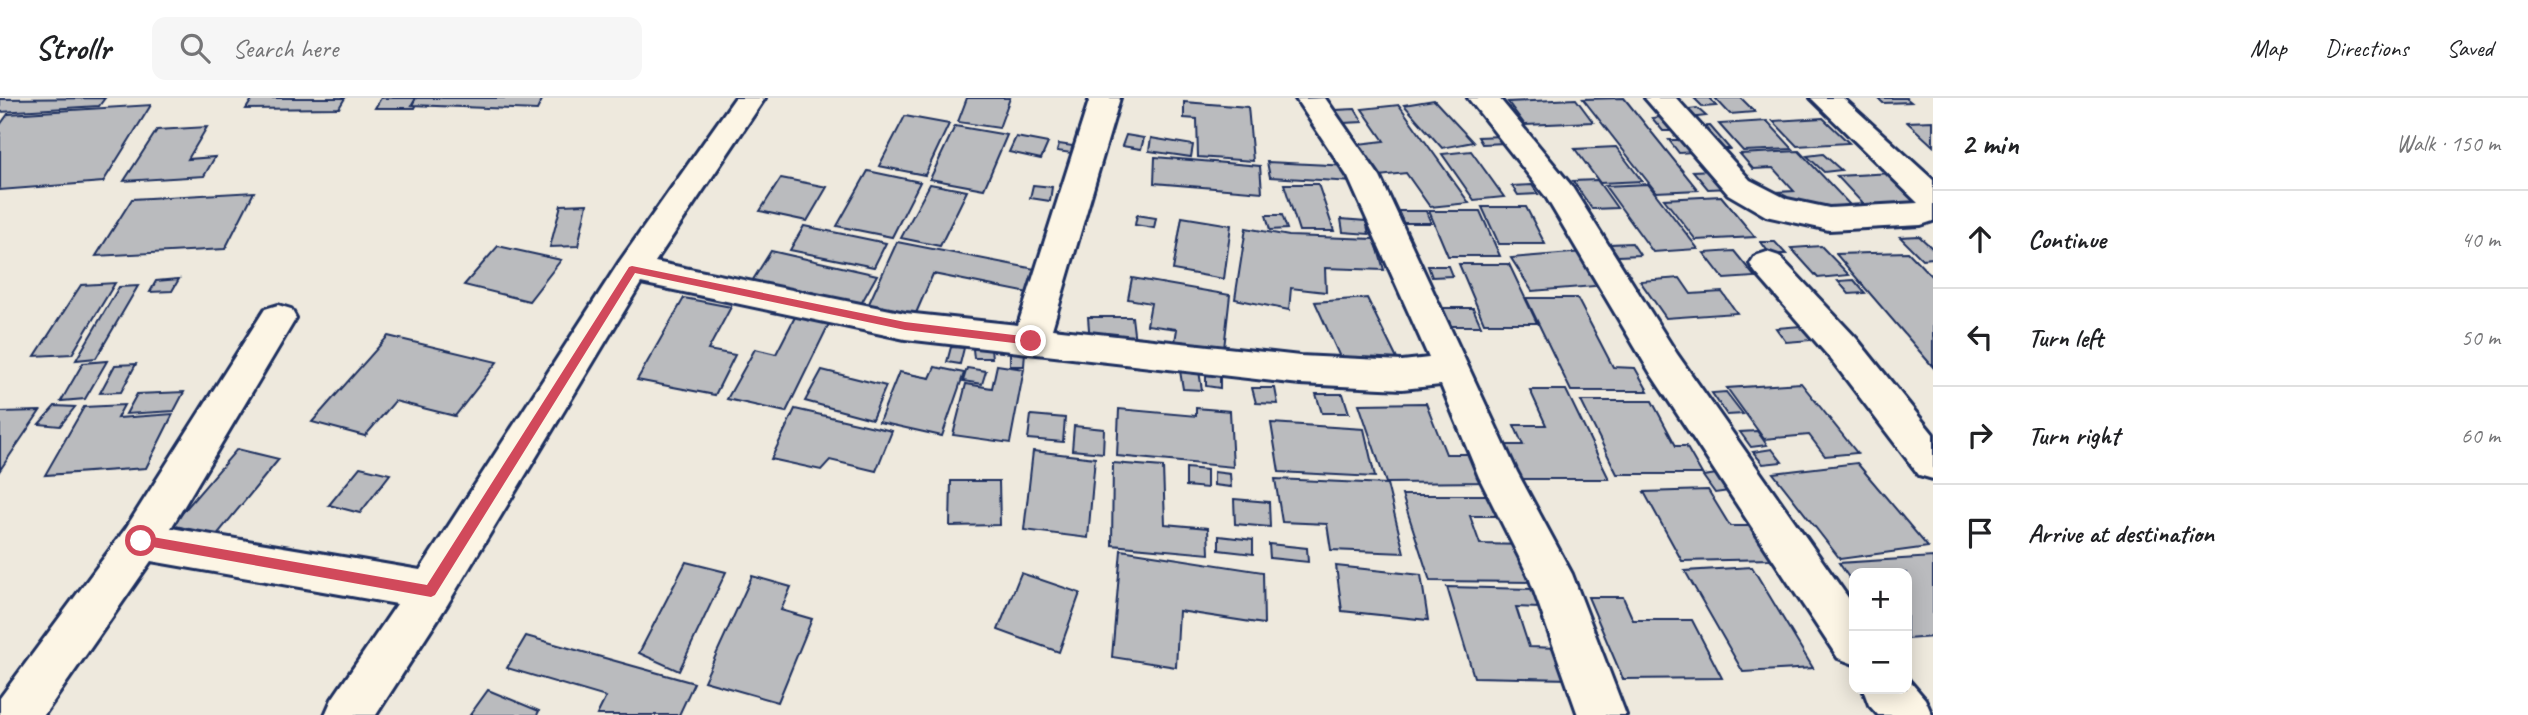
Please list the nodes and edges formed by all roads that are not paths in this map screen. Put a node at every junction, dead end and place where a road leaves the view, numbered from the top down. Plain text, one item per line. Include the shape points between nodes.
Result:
1 (750, 98) edge
2 (1105, 98) edge
3 (1483, 98) edge
4 (1660, 98) edge
5 (1826, 98) edge
6 (1311, 99) edge
7 (1933, 200) edge
8 (1933, 206) edge
9 (1767, 264) dead end
10 (632, 269) junction
11 (278, 318) dead end
12 (1031, 341) junction
13 (1453, 370) junction
14 (1933, 463) edge
15 (141, 541) junction
16 (431, 591) junction
17 (1849, 636) edge
18 (1890, 694) edge
19 (16, 715) edge
20 (349, 715) edge
21 (1602, 715) edge
22 (1908, 715) edge

1 - 10 street
2 - 12 street
3 - 17 street via 1559,191 1664,364
4 - 8 street via 1739,187 1779,208 1829,219 1921,214
5 - 7 street
6 - 13 street via 1364,177
9 - 14 street via 1843,348
10 - 12 street via 905,326
10 - 16 street
11 - 15 street
12 - 13 street via 1300,370 1402,375
13 - 21 street via 1499,477 1550,574
15 - 16 street
15 - 19 street
16 - 20 street
18 - 22 street

